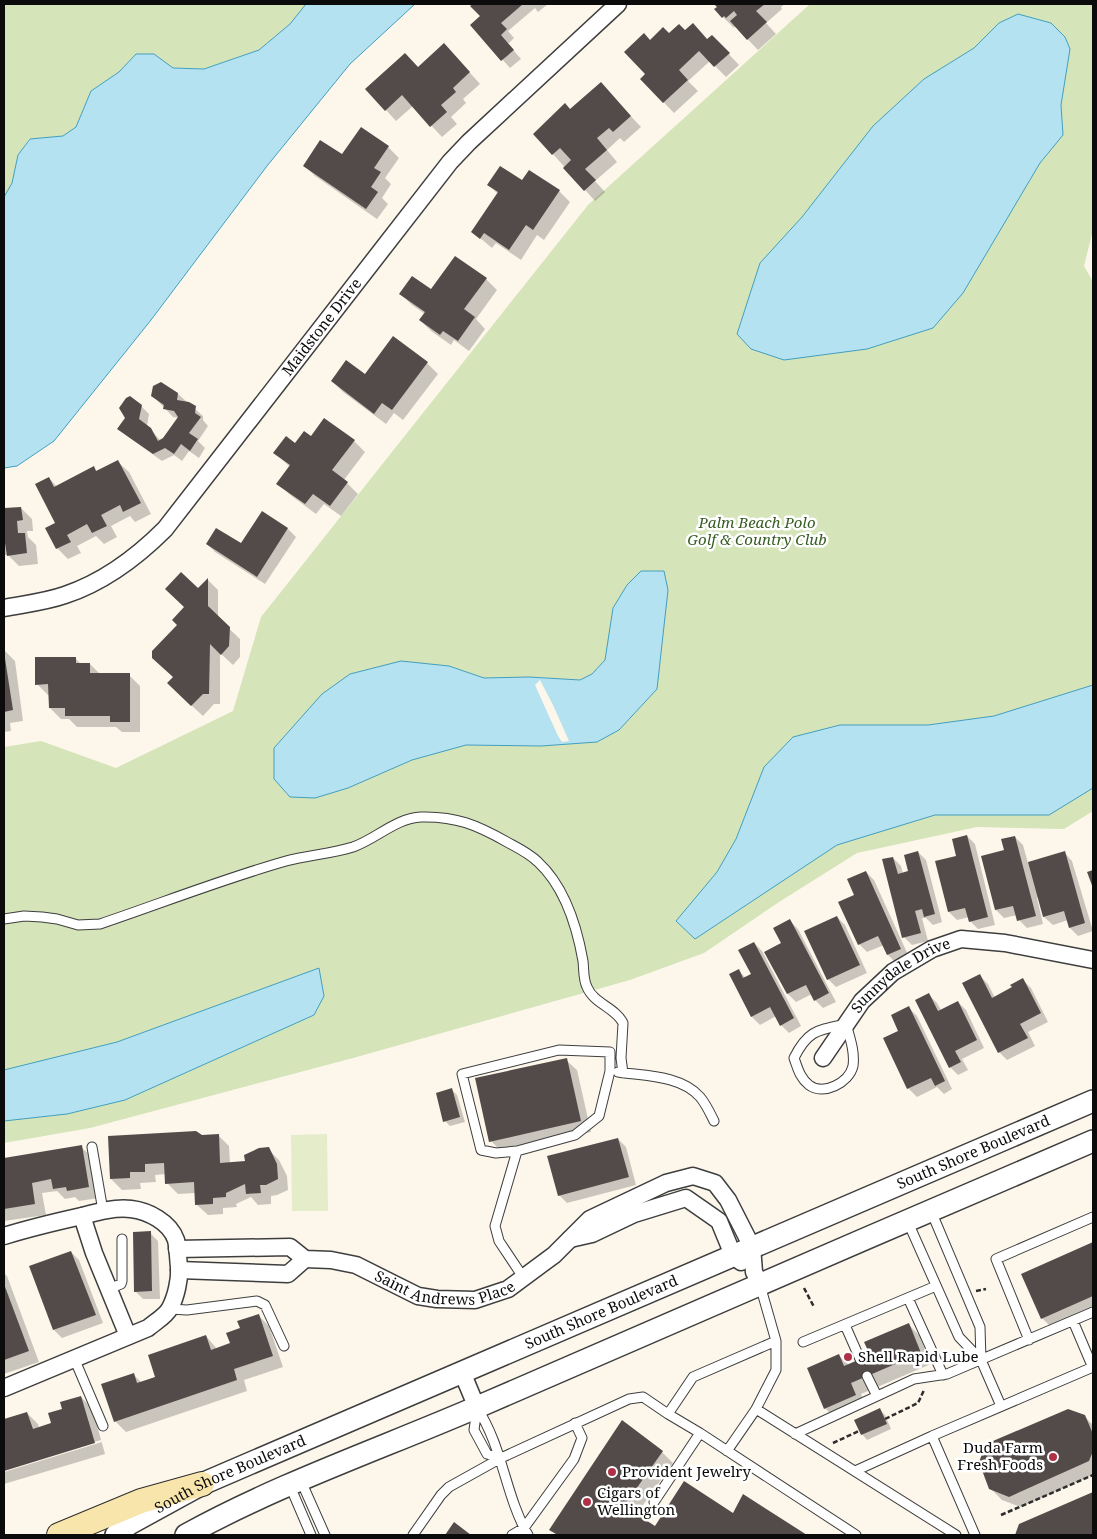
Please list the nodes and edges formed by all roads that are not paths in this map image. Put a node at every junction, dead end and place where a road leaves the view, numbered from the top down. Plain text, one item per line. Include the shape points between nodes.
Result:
1 (618, 4) edge
2 (4, 608) edge
3 (4, 919) edge
4 (1093, 960) edge
5 (846, 1024) junction
6 (823, 1058) dead end
7 (610, 1071) junction
8 (623, 1072) junction
9 (1093, 1101) edge
10 (714, 1121) dead end
11 (1093, 1140) edge
12 (92, 1147) dead end
13 (518, 1151) junction
14 (102, 1211) junction
15 (930, 1211) junction
16 (82, 1216) junction
17 (1093, 1217) edge
18 (907, 1220) junction
19 (4, 1236) edge
20 (122, 1239) dead end
21 (570, 1239) junction
22 (752, 1247) junction
23 (177, 1249) junction
24 (732, 1255) junction
25 (305, 1259) junction
26 (179, 1270) junction
27 (523, 1277) junction
28 (757, 1278) junction
29 (936, 1286) junction
30 (109, 1289) junction
31 (908, 1298) junction
32 (170, 1309) junction
33 (1093, 1312) edge
34 (1073, 1321) junction
35 (845, 1325) junction
36 (128, 1336) junction
37 (1029, 1340) junction
38 (776, 1342) junction
39 (803, 1342) dead end
40 (284, 1346) dead end
41 (74, 1358) junction
42 (860, 1359) dead end
43 (981, 1360) junction
44 (1093, 1368) edge
45 (462, 1372) junction
46 (943, 1375) junction
47 (868, 1376) dead end
48 (4, 1388) edge
49 (877, 1396) junction
50 (1000, 1406) junction
51 (477, 1408) junction
52 (756, 1409) junction
53 (668, 1414) junction
54 (575, 1423) junction
55 (103, 1426) dead end
56 (700, 1433) junction
57 (795, 1434) junction
58 (932, 1436) junction
59 (727, 1451) junction
60 (501, 1458) junction
61 (855, 1471) junction
62 (296, 1483) junction
63 (202, 1484) junction
64 (654, 1502) dead end
65 (526, 1531) edge
66 (59, 1535) edge
67 (116, 1535) edge
68 (186, 1535) edge
69 (312, 1535) edge
70 (325, 1535) edge
71 (413, 1535) edge
72 (512, 1535) edge
73 (856, 1535) edge
74 (956, 1535) edge
75 (975, 1535) edge

1 - 2 street, Maidstone Drive via 450,162 150,544 94,583 51,599
3 - 8 lane via 24,916 58,919 78,925 100,924 287,861 355,846 411,818 464,821 526,852 551,878 570,914 586,986 623,1023
4 - 5 street, Sunnydale Drive via 1005,943 962,939 932,949 893,972 862,1001
5 - 5 lane via 817,1030 801,1043 794,1058 799,1074 810,1086 827,1089 846,1080 852,1067 853,1049
5 - 6 street, Sunnydale Drive
7 - 8 lane
7 - 13 lane via 599,1116 575,1135
7 - 13 lane via 610,1052 560,1050 462,1074 481,1150 496,1153
8 - 10 lane via 667,1079 689,1088 700,1097
9 - 22 street, South Shore Boulevard
11 - 15 street
12 - 14 lane
13 - 27 lane via 494,1226 498,1241
14 - 16 street
14 - 23 street via 129,1208 157,1218 176,1240
15 - 18 street
15 - 43 lane via 980,1327
16 - 19 street
16 - 30 street
17 - 37 lane via 996,1259
18 - 28 street
18 - 29 lane
20 - 30 lane via 121,1284
21 - 22 street, Saint Andrews Place via 590,1219 666,1183 693,1176 715,1183 728,1200
21 - 24 street via 592,1234 634,1214 686,1198 718,1221
21 - 27 street, Saint Andrews Place
22 - 24 street, South Shore Boulevard
22 - 28 street, Saint Andrews Place
23 - 25 street, Saint Andrews Place via 290,1247
23 - 26 street
24 - 28 street
24 - 45 street, South Shore Boulevard
25 - 26 street via 288,1274
25 - 27 street, Saint Andrews Place via 356,1265 418,1296 437,1299 475,1300 508,1288
26 - 32 street
28 - 38 lane
28 - 51 street
29 - 31 lane
29 - 43 lane via 959,1337
30 - 36 street
31 - 35 lane
31 - 46 lane
32 - 36 street via 148,1328
32 - 40 lane via 187,1310 257,1301 265,1305
33 - 34 lane
34 - 37 lane
34 - 44 lane
35 - 39 lane
35 - 42 lane
36 - 41 street
37 - 43 lane
38 - 52 lane via 776,1370
38 - 53 lane via 693,1378
41 - 48 street
41 - 55 lane
43 - 46 lane
43 - 50 lane
44 - 50 lane
45 - 51 street
45 - 63 street, South Shore Boulevard
46 - 49 lane via 914,1379
47 - 49 lane
49 - 57 lane
50 - 58 lane
51 - 60 lane via 487,1423
51 - 60 lane via 474,1430 487,1454
51 - 62 street
52 - 57 lane
52 - 59 lane
53 - 54 lane via 643,1397 629,1399
53 - 56 lane
54 - 60 lane
54 - 65 lane via 582,1438 574,1459
56 - 59 lane
56 - 64 lane
57 - 61 lane
58 - 61 lane
58 - 75 lane
59 - 73 lane
60 - 65 lane via 518,1516
60 - 71 lane via 449,1486
61 - 74 lane
62 - 68 street via 226,1513
62 - 69 lane
62 - 70 lane
63 - 66 main road via 140,1501
63 - 67 street, South Shore Boulevard
65 - 72 lane

